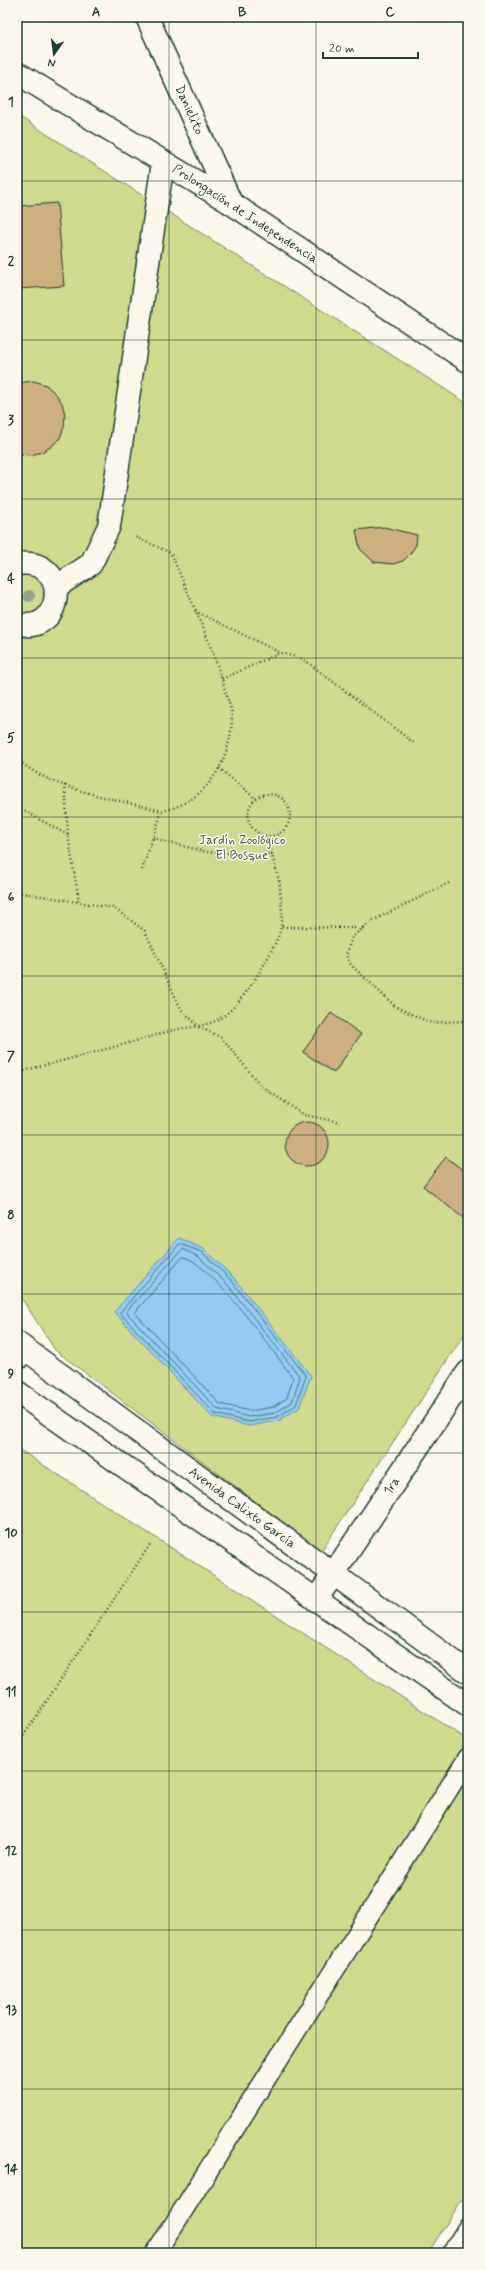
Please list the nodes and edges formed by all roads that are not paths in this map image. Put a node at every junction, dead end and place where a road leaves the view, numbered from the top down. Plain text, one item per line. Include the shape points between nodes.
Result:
1 (147, 17) edge
2 (17, 73) edge
3 (163, 162) junction
4 (231, 203) junction
5 (468, 361) edge
6 (17, 564) edge
7 (56, 587) junction
8 (17, 623) edge
9 (19, 1348) edge
10 (467, 1377) edge
11 (17, 1392) edge
12 (334, 1575) junction
13 (316, 1600) junction
14 (468, 1672) edge
15 (468, 1705) edge
16 (468, 1758) edge
17 (468, 2230) edge
18 (156, 2253) edge
19 (454, 2253) edge

1 - 4 street, Danielito
2 - 3 street, Prolongación de Independencia
3 - 4 street, Prolongación de Independencia
3 - 7 street via 109,526 91,564
4 - 5 street, Prolongación de Independencia
6 - 7 street via 26,563 41,568 52,578
7 - 8 street via 57,597 48,615 40,622 30,625
9 - 12 street, Avenida Calixto García
10 - 12 street, 1ra
11 - 13 street
12 - 13 street, 1ra
12 - 14 street, Avenida Calixto García
13 - 15 street
16 - 18 lane
17 - 19 street

